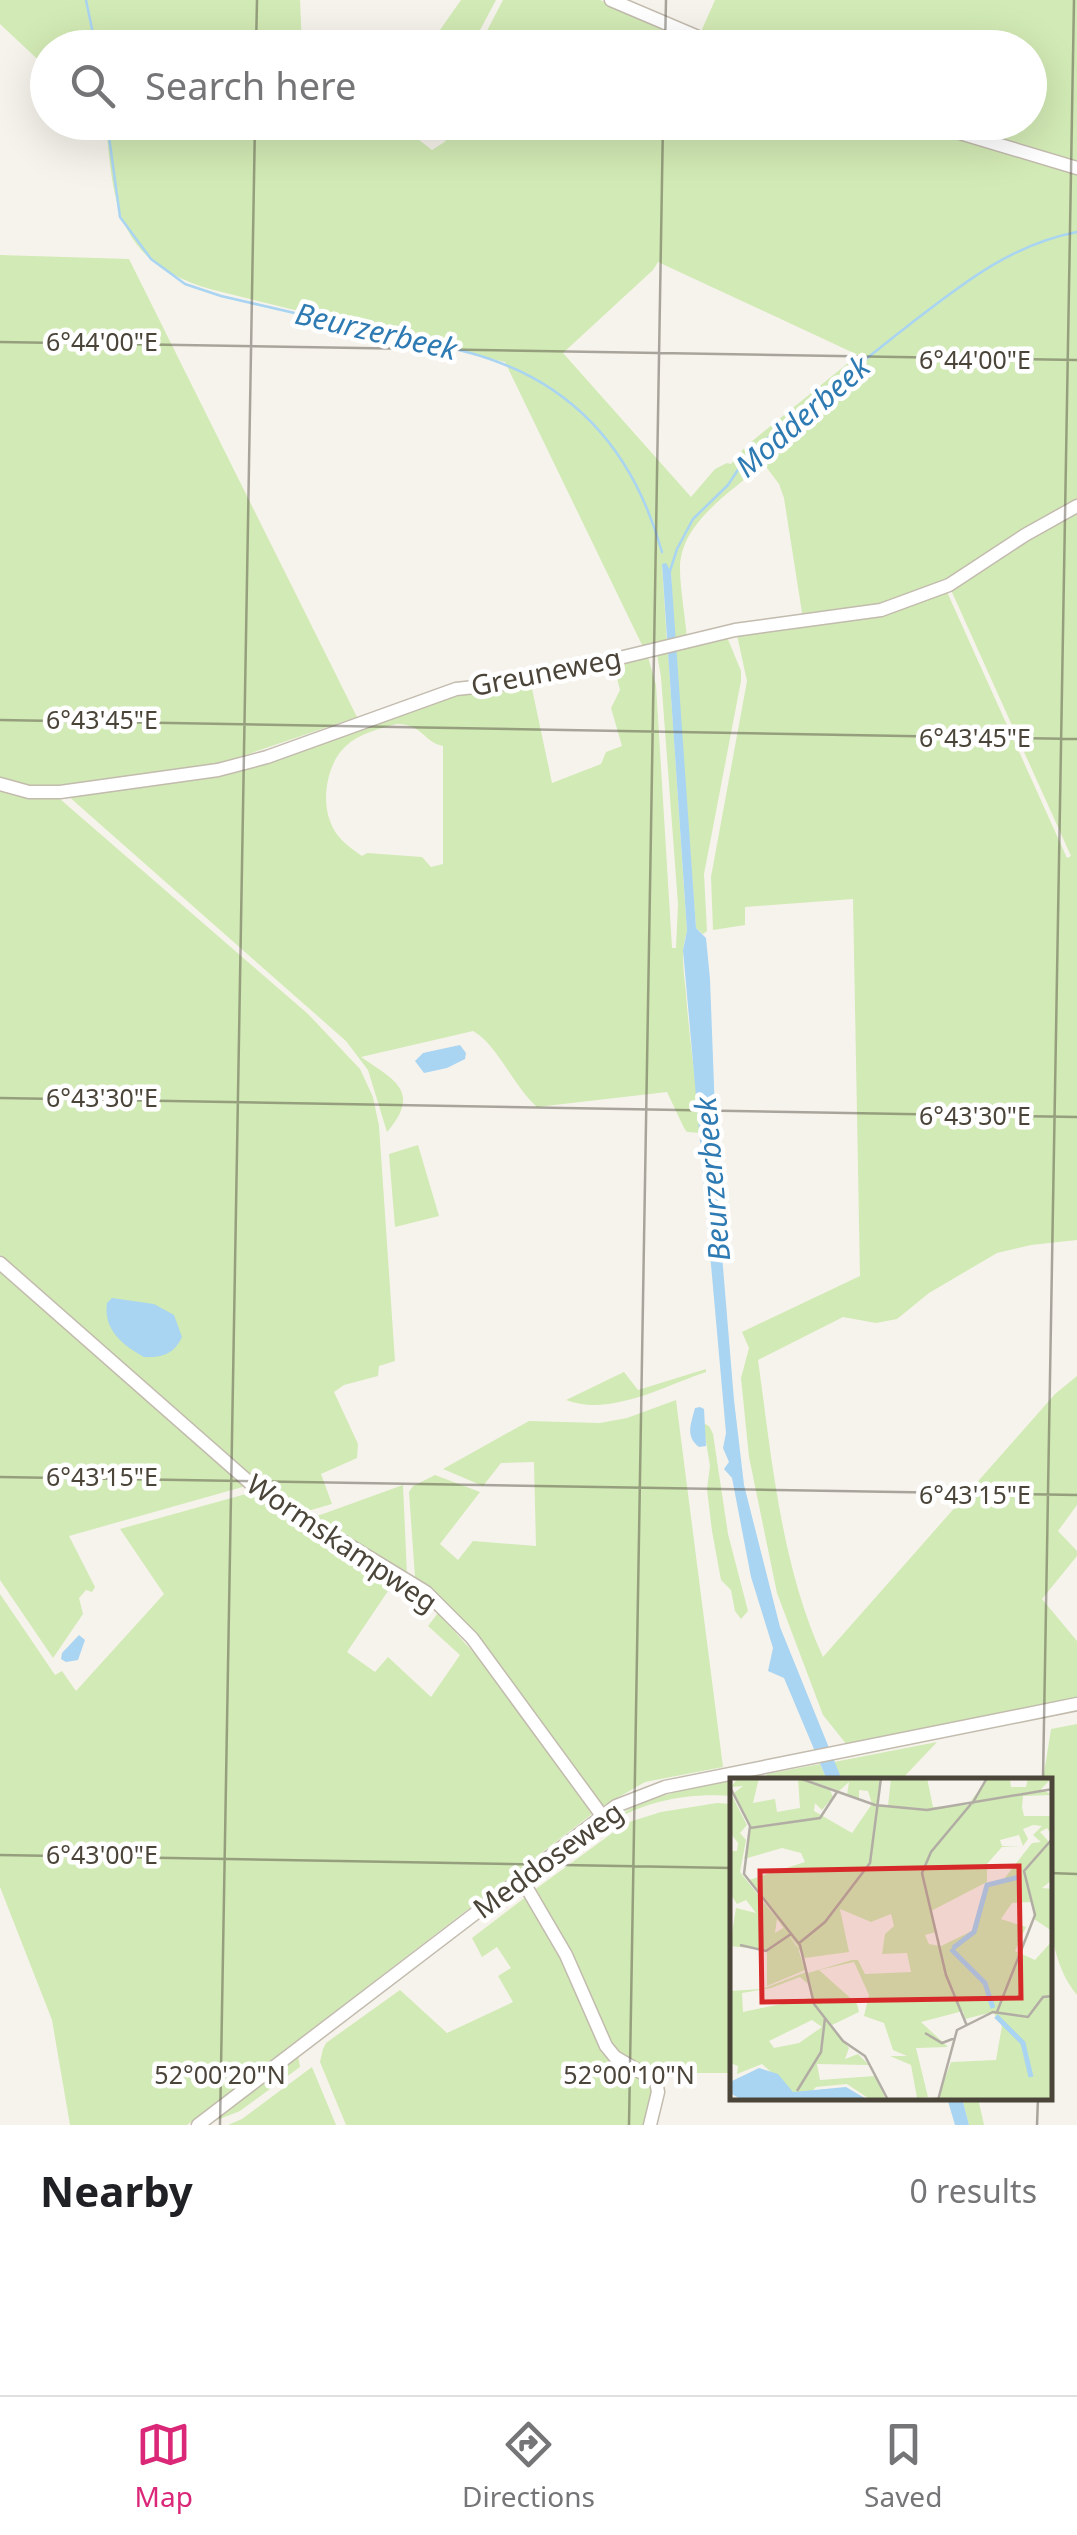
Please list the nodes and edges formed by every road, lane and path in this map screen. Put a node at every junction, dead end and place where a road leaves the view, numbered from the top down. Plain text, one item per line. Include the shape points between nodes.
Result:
1 (611, 0) edge
2 (682, 30) edge
3 (983, 140) edge
4 (1077, 168) edge
5 (1077, 506) edge
6 (0, 784) edge
7 (0, 1263) edge
8 (1077, 1704) edge
9 (603, 1817) junction
10 (521, 1878) junction
11 (198, 2125) edge
12 (650, 2125) edge

1 - 2 street
3 - 4 street
5 - 6 street, Greuneweg via 965,576 881,610 735,630 520,682 436,694 218,770 60,792
7 - 9 street, Wormskampweg via 257,1489 426,1592 472,1638
8 - 9 street, Meddoseweg via 665,1786
9 - 10 street, Meddoseweg
10 - 11 street, Meddoseweg
10 - 12 street via 566,1955 606,2046 656,2081

